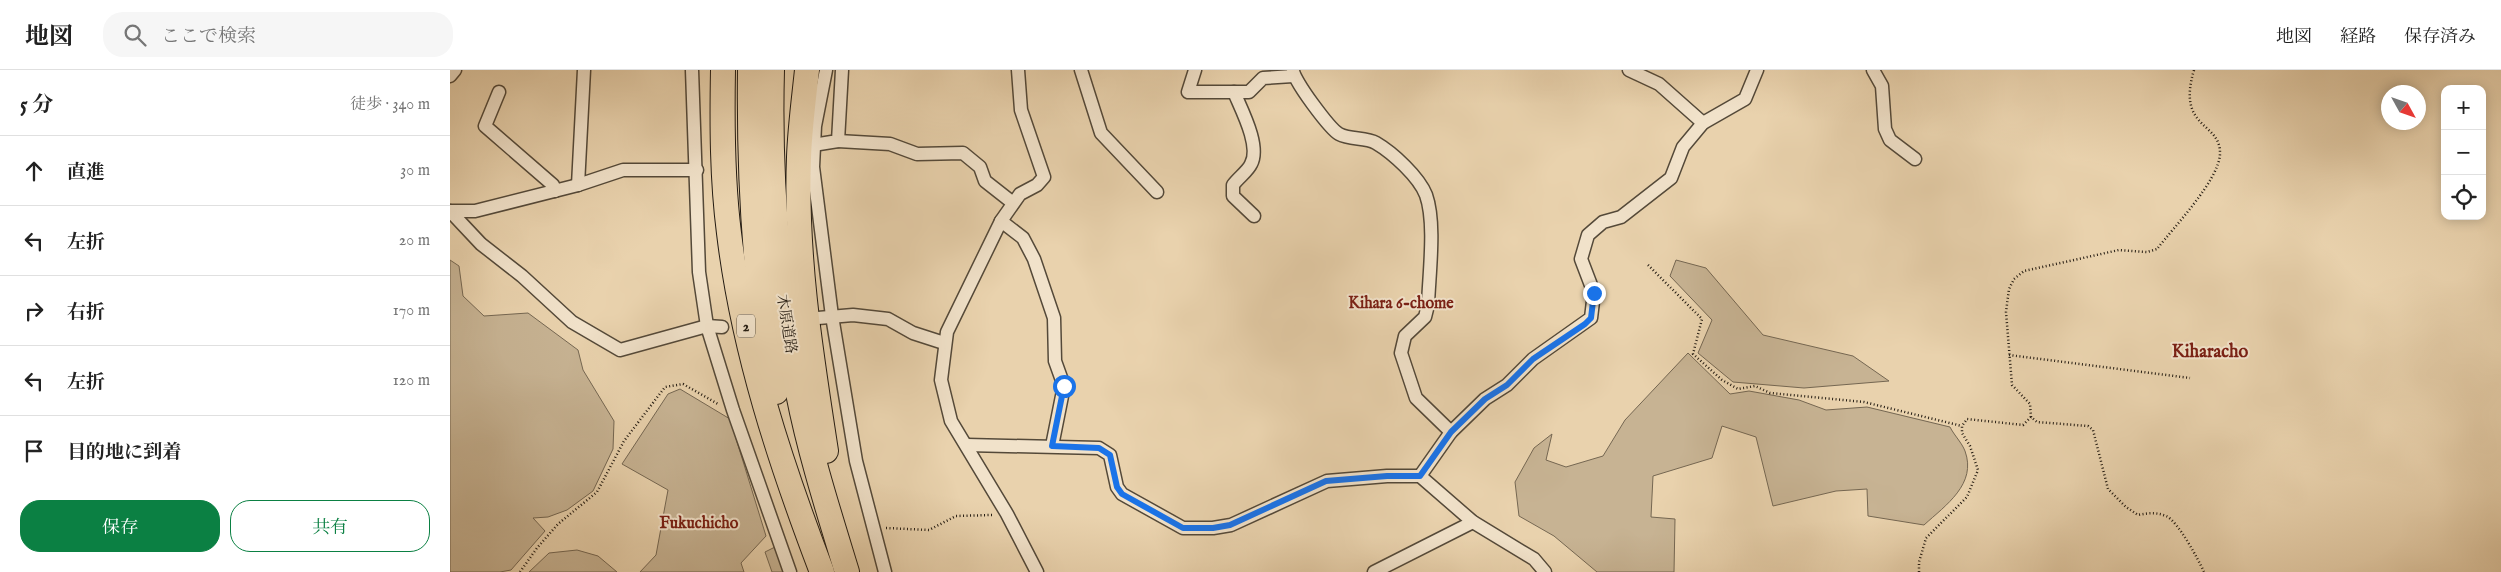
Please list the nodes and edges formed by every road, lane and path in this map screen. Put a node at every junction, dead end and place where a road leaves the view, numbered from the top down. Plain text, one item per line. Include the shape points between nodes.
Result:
1 (455, 70) edge
2 (584, 70) edge
3 (692, 70) edge
4 (723, 70) edge
5 (750, 70) edge
6 (772, 70) edge
7 (807, 70) edge
8 (826, 70) edge
9 (842, 70) edge
10 (1018, 70) edge
11 (1081, 70) edge
12 (1195, 70) edge
13 (1629, 70) edge
14 (1758, 70) edge
15 (1873, 70) edge
16 (2194, 70) edge
17 (1293, 73) edge
18 (450, 76) edge
19 (500, 92) dead end
20 (1234, 92) junction
21 (1703, 123) junction
22 (838, 141) junction
23 (813, 145) junction
24 (1915, 159) dead end
25 (697, 170) junction
26 (578, 185) junction
27 (555, 191) junction
28 (1157, 192) dead end
29 (1013, 203) junction
30 (450, 211) edge
31 (1254, 216) dead end
32 (1000, 220) junction
33 (1648, 265) dead end
34 (832, 316) junction
35 (818, 318) dead end
36 (707, 326) junction
37 (722, 327) dead end
38 (944, 343) junction
39 (2009, 355) junction
40 (2190, 378) dead end
41 (733, 410) junction
42 (2031, 417) junction
43 (1962, 426) junction
44 (1451, 432) junction
45 (967, 446) junction
46 (1052, 446) junction
47 (1420, 476) junction
48 (1007, 514) junction
49 (1473, 522) junction
50 (872, 526) junction
51 (520, 572) edge
52 (790, 572) edge
53 (823, 572) edge
54 (848, 572) edge
55 (885, 572) edge
56 (1037, 572) edge
57 (1374, 572) edge
58 (1545, 572) edge
59 (1919, 572) edge
60 (2204, 572) edge

1 - 18 street
2 - 26 street
3 - 25 street
4 - 53 highway, 2 via 724,167 729,232 739,295 770,424 795,502
5 - 53 highway, 木原道路 / 2 via 752,217 761,308 777,400
6 - 54 highway, 木原道路 via 770,134 783,307 805,422
7 - 54 highway via 799,156 803,274 831,481
8 - 23 street
9 - 22 street
10 - 29 street via 1022,110 1044,177
11 - 28 street via 1101,133
12 - 20 street via 1188,92
13 - 21 street via 1659,84
14 - 21 street via 1746,100
15 - 24 street via 1882,86 1885,129 1890,140
16 - 39 path via 2188,101 2192,113 2219,143 2220,156 2210,182 2157,249 2147,252 2118,250 2024,271 2014,279 2009,288 2006,312
17 - 20 street via 1263,78 1249,92
17 - 44 street via 1302,90 1338,134 1376,142 1415,175 1425,193 1430,212 1428,305 1425,317 1405,336 1401,353 1416,398
19 - 27 street via 485,126 553,185
20 - 31 street via 1252,137 1254,152 1252,164 1233,184 1233,196
21 - 44 street via 1683,147 1671,178 1621,217 1604,222 1588,235 1581,259 1594,293 1591,318 1533,359
22 - 23 street
22 - 29 street via 890,144 917,154 963,154 980,166 985,181
23 - 34 street
25 - 26 street via 623,170
25 - 36 street via 699,272
26 - 27 street
27 - 30 street via 475,210
29 - 32 street
30 - 36 street via 481,244 572,322 620,350
32 - 38 street
32 - 46 street via 1023,238 1054,318 1055,361 1064,386
33 - 43 path via 1702,318 1693,354 1722,380 1738,389 1755,386 1770,393 1864,402
34 - 35 street
34 - 38 street via 888,319 913,333
34 - 50 street via 856,461
36 - 37 street
36 - 41 street
38 - 45 street via 941,380 952,421
39 - 40 path
39 - 42 path via 2012,385 2030,404
41 - 51 path via 728,411 683,384 666,387 624,441 598,492 558,524
41 - 52 street
42 - 43 path via 2022,425 1966,419
42 - 60 path via 2037,422 2088,426 2093,430 2108,489 2138,515 2151,512 2168,516 2192,548
43 - 59 path via 1962,434 1978,470 1967,497 1926,538
44 - 47 street
45 - 46 street
45 - 48 street
46 - 47 street via 1099,448 1110,455 1117,487 1122,494 1183,528 1230,525 1326,481
47 - 49 street
48 - 50 path via 956,516 929,530
48 - 56 street
49 - 57 street
49 - 58 street via 1534,559
50 - 55 street

